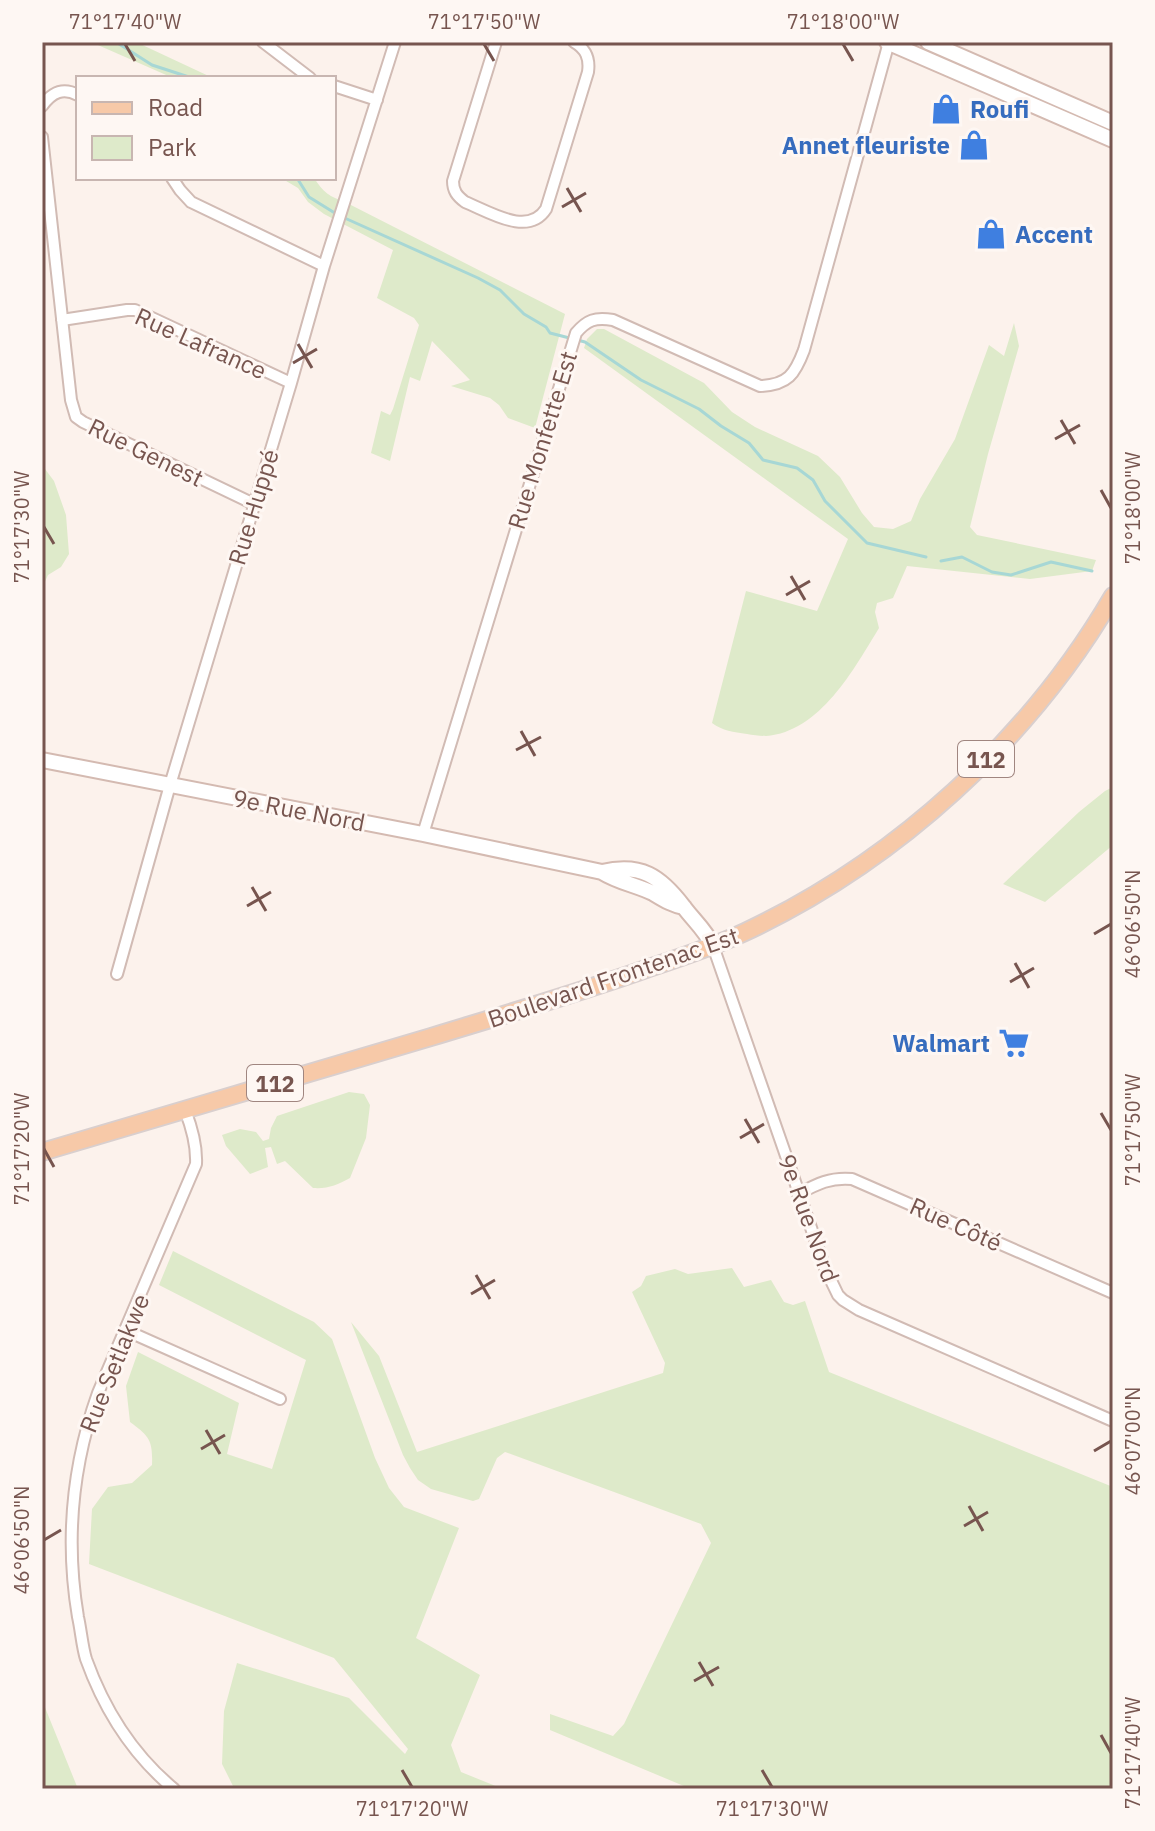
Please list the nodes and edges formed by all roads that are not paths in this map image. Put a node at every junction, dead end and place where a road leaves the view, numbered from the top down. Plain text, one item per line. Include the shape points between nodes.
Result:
1 (395, 42) edge
2 (496, 42) edge
3 (574, 42) edge
4 (889, 42) edge
5 (928, 42) edge
6 (268, 44) edge
7 (308, 76) edge
8 (336, 87) edge
9 (76, 94) edge
10 (377, 100) junction
11 (44, 102) edge
12 (1113, 123) edge
13 (42, 137) edge
14 (1113, 140) edge
15 (173, 180) edge
16 (324, 266) junction
17 (62, 320) junction
18 (291, 383) junction
19 (254, 504) junction
20 (1113, 596) edge
21 (42, 760) edge
22 (170, 785) junction
23 (423, 834) junction
24 (713, 946) junction
25 (117, 974) dead end
26 (185, 1110) junction
27 (42, 1152) edge
28 (798, 1194) junction
29 (1113, 1293) edge
30 (125, 1330) junction
31 (280, 1399) dead end
32 (1113, 1421) edge
33 (174, 1789) edge

1 - 10 street, Rue Huppé
2 - 3 street via 453,187 465,202 530,223 546,209 588,72 588,57
4 - 14 street
4 - 23 street, Rue Monfette Est via 793,374 774,386 760,386 613,320 592,319 576,333
5 - 12 street
6 - 7 street
8 - 10 street
9 - 11 street via 63,90
10 - 16 street, Rue Huppé
13 - 17 street, Rue Genest
15 - 16 street via 191,202
16 - 18 street, Rue Huppé
17 - 18 street, Rue Lafrance via 135,310
17 - 19 street, Rue Genest via 76,417
18 - 19 street, Rue Huppé
19 - 22 street, Rue Huppé
20 - 24 main road, Boulevard Frontenac Est / 112 via 1036,706 924,817 813,896
21 - 22 street, 9e Rue Nord
22 - 23 street, 9e Rue Nord
22 - 25 street, Rue Huppé
23 - 24 street, 9e Rue Nord via 602,872 620,868 651,876 667,886
24 - 26 main road, Boulevard Frontenac Est / 112
24 - 28 street, 9e Rue Nord
26 - 27 main road, Boulevard Frontenac Est / 112
26 - 30 street, Rue Setlakwe via 196,1164
28 - 29 street, Rue Côté via 824,1181 852,1179
28 - 32 street, 9e Rue Nord via 829,1279 843,1300
30 - 31 street
30 - 33 street, Rue Setlakwe via 86,1426 78,1462 72,1522 76,1601 85,1656 102,1695 127,1740

